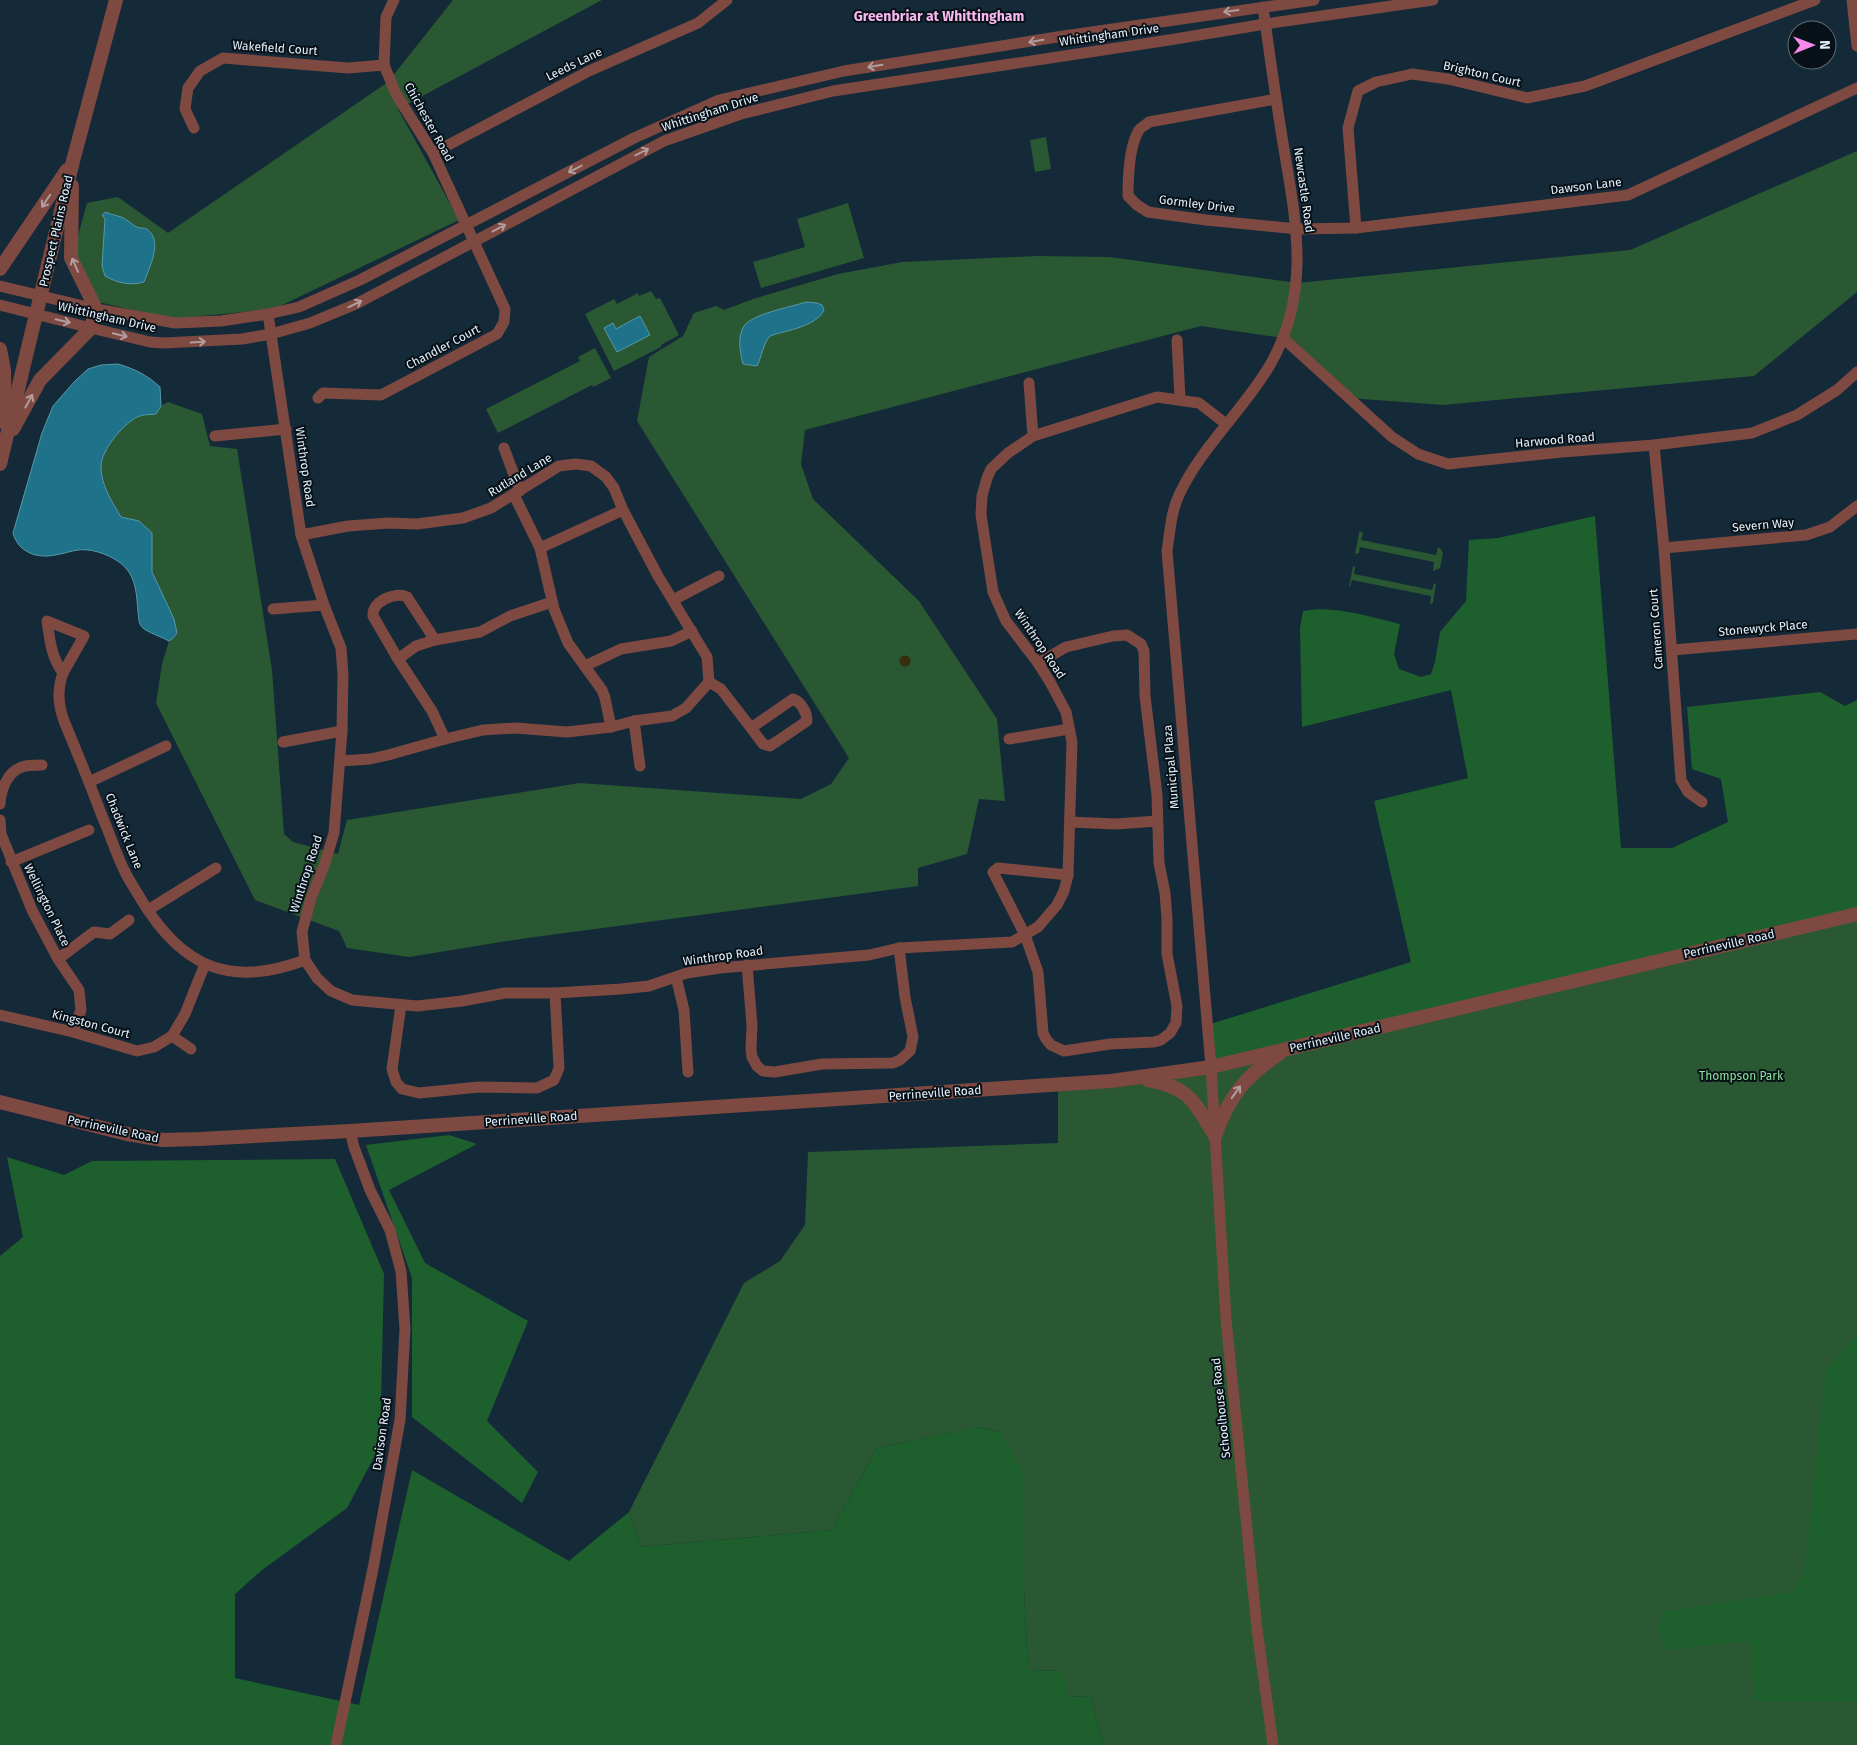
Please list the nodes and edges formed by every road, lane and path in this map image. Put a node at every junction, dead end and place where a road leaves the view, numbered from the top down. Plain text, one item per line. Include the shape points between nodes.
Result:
1 (116, 0) edge
2 (394, 0) edge
3 (727, 0) edge
4 (1314, 0) edge
5 (1433, 0) edge
6 (1815, 0) edge
7 (1852, 0) edge
8 (1262, 7) junction
9 (1265, 24) junction
10 (1857, 46) edge
11 (384, 65) junction
12 (1857, 88) edge
13 (1276, 99) junction
14 (194, 128) dead end
15 (433, 153) junction
16 (73, 161) junction
17 (466, 226) junction
18 (1356, 228) junction
19 (1297, 229) junction
20 (473, 242) junction
21 (0, 269) edge
22 (0, 286) edge
23 (40, 296) junction
24 (0, 305) edge
25 (96, 309) junction
26 (36, 314) junction
27 (268, 314) junction
28 (91, 328) junction
29 (271, 334) junction
30 (1283, 338) junction
31 (1177, 340) dead end
32 (0, 349) edge
33 (1857, 372) edge
34 (1029, 383) dead end
35 (318, 398) dead end
36 (1180, 400) junction
37 (1226, 424) junction
38 (286, 429) junction
39 (215, 436) dead end
40 (1033, 436) junction
41 (5, 443) junction
42 (1654, 445) junction
43 (504, 448) dead end
44 (0, 464) edge
45 (1194, 469) joint
46 (517, 493) junction
47 (1857, 506) edge
48 (623, 510) junction
49 (301, 535) junction
50 (540, 548) junction
51 (1664, 548) junction
52 (719, 576) dead end
53 (673, 600) junction
54 (552, 602) junction
55 (324, 605) junction
56 (273, 609) dead end
57 (692, 631) junction
58 (1857, 634) edge
59 (435, 640) junction
60 (1672, 650) junction
61 (398, 660) junction
62 (1038, 663) junction
63 (585, 666) junction
64 (63, 673) dead end
65 (709, 682) junction
66 (634, 721) junction
67 (611, 727) junction
68 (751, 728) junction
69 (1069, 729) junction
70 (342, 731) junction
71 (445, 738) junction
72 (1009, 740) dead end
73 (283, 742) dead end
74 (166, 746) dead end
75 (341, 761) junction
76 (42, 765) dead end
77 (640, 766) dead end
78 (89, 782) junction
79 (1702, 802) dead end
80 (0, 804) edge
81 (0, 820) edge
82 (1157, 821) junction
83 (1070, 822) junction
84 (89, 830) dead end
85 (12, 862) junction
86 (216, 868) dead end
87 (1068, 875) junction
88 (148, 910) junction
89 (1857, 914) edge
90 (129, 920) dead end
91 (1025, 935) junction
92 (899, 948) junction
93 (58, 959) junction
94 (305, 960) junction
95 (205, 964) junction
96 (747, 965) junction
97 (676, 977) junction
98 (555, 993) junction
99 (401, 1005) junction
100 (0, 1015) edge
101 (73, 1032) junction
102 (172, 1036) junction
103 (191, 1049) dead end
104 (1286, 1050) junction
105 (1211, 1067) junction
106 (688, 1072) dead end
107 (1138, 1078) junction
108 (0, 1102) edge
109 (350, 1131) junction
110 (1215, 1136) junction
111 (336, 1745) edge
112 (1273, 1745) edge

1 - 16 street, Prospect Plains Road
2 - 11 street, Chichester Road via 386,17
3 - 15 street, Leeds Lane via 698,23 589,71
4 - 8 street, Whittingham Drive
5 - 9 street, Whittingham Drive
6 - 18 street, Brighton Court via 1585,86 1527,98 1412,74 1376,82 1358,91 1348,128
7 - 10 street
8 - 9 street, Newcastle Road
8 -> 17 street, Whittingham Drive via 844,71 719,100 634,138
9 - 13 street, Newcastle Road
20 -> 9 street, Whittingham Drive via 664,141 742,114 833,92
11 - 14 street, Wakefield Court via 348,68 223,58 200,71 188,88 185,109
11 - 15 street, Chichester Road via 396,94
12 - 18 street, Dawson Lane via 1628,195
13 - 19 street, Newcastle Road
13 - 19 street, Gormley Drive via 1148,122 1140,129 1135,141 1128,196 1148,212
15 - 17 street, Chichester Road
16 -> 21 street
16 - 23 street, Prospect Plains Road
25 -> 16 street via 71,258
17 - 20 street, Chandler Court
17 - 27 street, Whittingham Drive via 360,280 298,307
18 - 19 street, Dawson Lane
19 - 30 street, Newcastle Road via 1297,283
29 -> 20 street, Whittingham Drive via 310,323 356,304
20 - 35 street, Chandler Court via 505,309 504,322 498,334 381,395 323,393
22 - 23 street, Whittingham Drive
23 - 25 street, Whittingham Drive
23 - 26 street, Prospect Plains Road
24 - 26 street, Whittingham Drive
25 - 27 street, Whittingham Drive via 175,323
25 - 28 street
26 -> 28 street, Whittingham Drive
26 - 41 street, Prospect Plains Road
27 - 29 street, Winthrop Road
28 -> 29 street, Whittingham Drive via 164,343 242,339
41 -> 28 street via 40,380
29 - 38 street, Winthrop Road
30 - 37 street, Newcastle Road via 1269,366
30 - 42 street, Harwood Road via 1392,437 1418,454 1448,464
31 - 36 street
32 - 41 street via 4,370
33 - 42 street, Harwood Road via 1837,390 1797,416 1752,433
34 - 40 street
36 - 37 street, Winthrop Road via 1199,403
36 - 40 street, Winthrop Road via 1157,397
37 - 45 street, Newcastle Road
38 - 39 street
38 - 49 street, Winthrop Road
40 - 62 street, Winthrop Road via 991,469 982,496 981,515 993,592 1006,621
41 - 44 street, Prospect Plains Road
42 - 51 street, Cameron Court
43 - 46 street
45 - 105 street, Municipal Plaza via 1178,496 1170,526 1168,551
46 - 48 street, Rutland Lane via 560,466 591,466 606,477
46 - 49 street, Rutland Lane via 492,508 463,518 418,524 348,526
46 - 50 street
47 - 51 street, Severn Way via 1830,527 1806,535
48 - 50 street
48 - 53 street, Rutland Lane
49 - 55 street, Winthrop Road
50 - 54 street
51 - 60 street, Cameron Court
52 - 53 street
53 - 57 street, Rutland Lane
54 - 59 street via 510,616 480,632
54 - 63 street via 568,643
55 - 56 street
55 - 70 street, Winthrop Road via 341,648
57 - 63 street via 671,640 621,649
57 - 65 street, Rutland Lane via 707,657
58 - 60 street, Stonewyck Place
59 - 61 street via 416,646
59 - 61 street via 406,597 402,594 385,600 375,606 373,616
60 - 79 street, Cameron Court via 1681,780 1688,792
61 - 71 street
62 - 69 street, Winthrop Road via 1066,712
62 - 82 street via 1066,647 1113,636 1127,635 1141,644
63 - 67 street via 606,698
64 - 78 street, Chadwick Lane via 58,686 59,706
65 - 66 street via 686,708 672,716
65 - 68 street via 721,689
66 - 67 street
66 - 77 street
67 - 71 street via 566,732 516,728 483,730
68 - 68 street via 763,744 770,746 807,721 807,714 793,698
69 - 72 street
69 - 83 street, Winthrop Road via 1072,742
70 - 73 street
70 - 75 street, Winthrop Road
71 - 75 street via 388,756
74 - 78 street
75 - 94 street, Winthrop Road via 334,833 302,932
76 - 80 street via 21,767 7,778
78 - 88 street, Chadwick Lane via 125,872
81 - 85 street, Wellington Place via 1,834
82 - 83 street via 1116,824
82 - 91 street via 1159,863 1168,919 1167,954 1177,1006 1176,1023 1170,1033 1154,1042 1110,1044 1074,1051 1064,1052 1051,1045 1043,1033 1038,972
83 - 87 street, Winthrop Road
84 - 85 street, Wellington Place
85 - 93 street, Wellington Place
86 - 88 street
87 - 91 street, Winthrop Road via 1057,905 1038,927
87 - 91 street via 995,869 992,872
88 - 95 street, Chadwick Lane via 179,948
89 - 104 street, Perrineville Road
90 - 93 street, Wellington Place via 110,934 94,932
91 - 92 street, Winthrop Road via 1012,942
92 - 96 street, Winthrop Road via 869,955
92 - 96 street via 914,1037 910,1051 893,1063 822,1064 763,1071 752,1057
93 - 101 street, Wellington Place via 79,990 82,1010
94 - 95 street, Chadwick Lane via 282,969 256,973 230,971
94 - 99 street, Winthrop Road via 316,978 331,991 352,1000
95 - 102 street via 185,1014
96 - 97 street, Winthrop Road
97 - 98 street, Winthrop Road via 649,986
97 - 106 street via 684,1010
98 - 99 street, Winthrop Road via 505,993 462,1001
98 - 99 street via 559,1068 554,1080 537,1088 479,1087 419,1093 402,1089 392,1069
100 - 101 street, Kingston Court
101 - 102 street, Kingston Court via 137,1051 154,1047
102 - 103 street
104 - 105 street, Perrineville Road
110 -> 104 street via 1230,1100 1240,1086 1264,1064
105 - 107 street, Perrineville Road
105 - 110 street, Schoolhouse Road
107 - 109 street, Perrineville Road
107 - 110 street via 1164,1083 1183,1092 1196,1104
108 - 109 street, Perrineville Road via 163,1140
109 - 111 street, Davison Road via 370,1190 390,1230 401,1271 405,1329 400,1420 374,1569
110 - 112 street, Schoolhouse Road via 1226,1320 1257,1629

